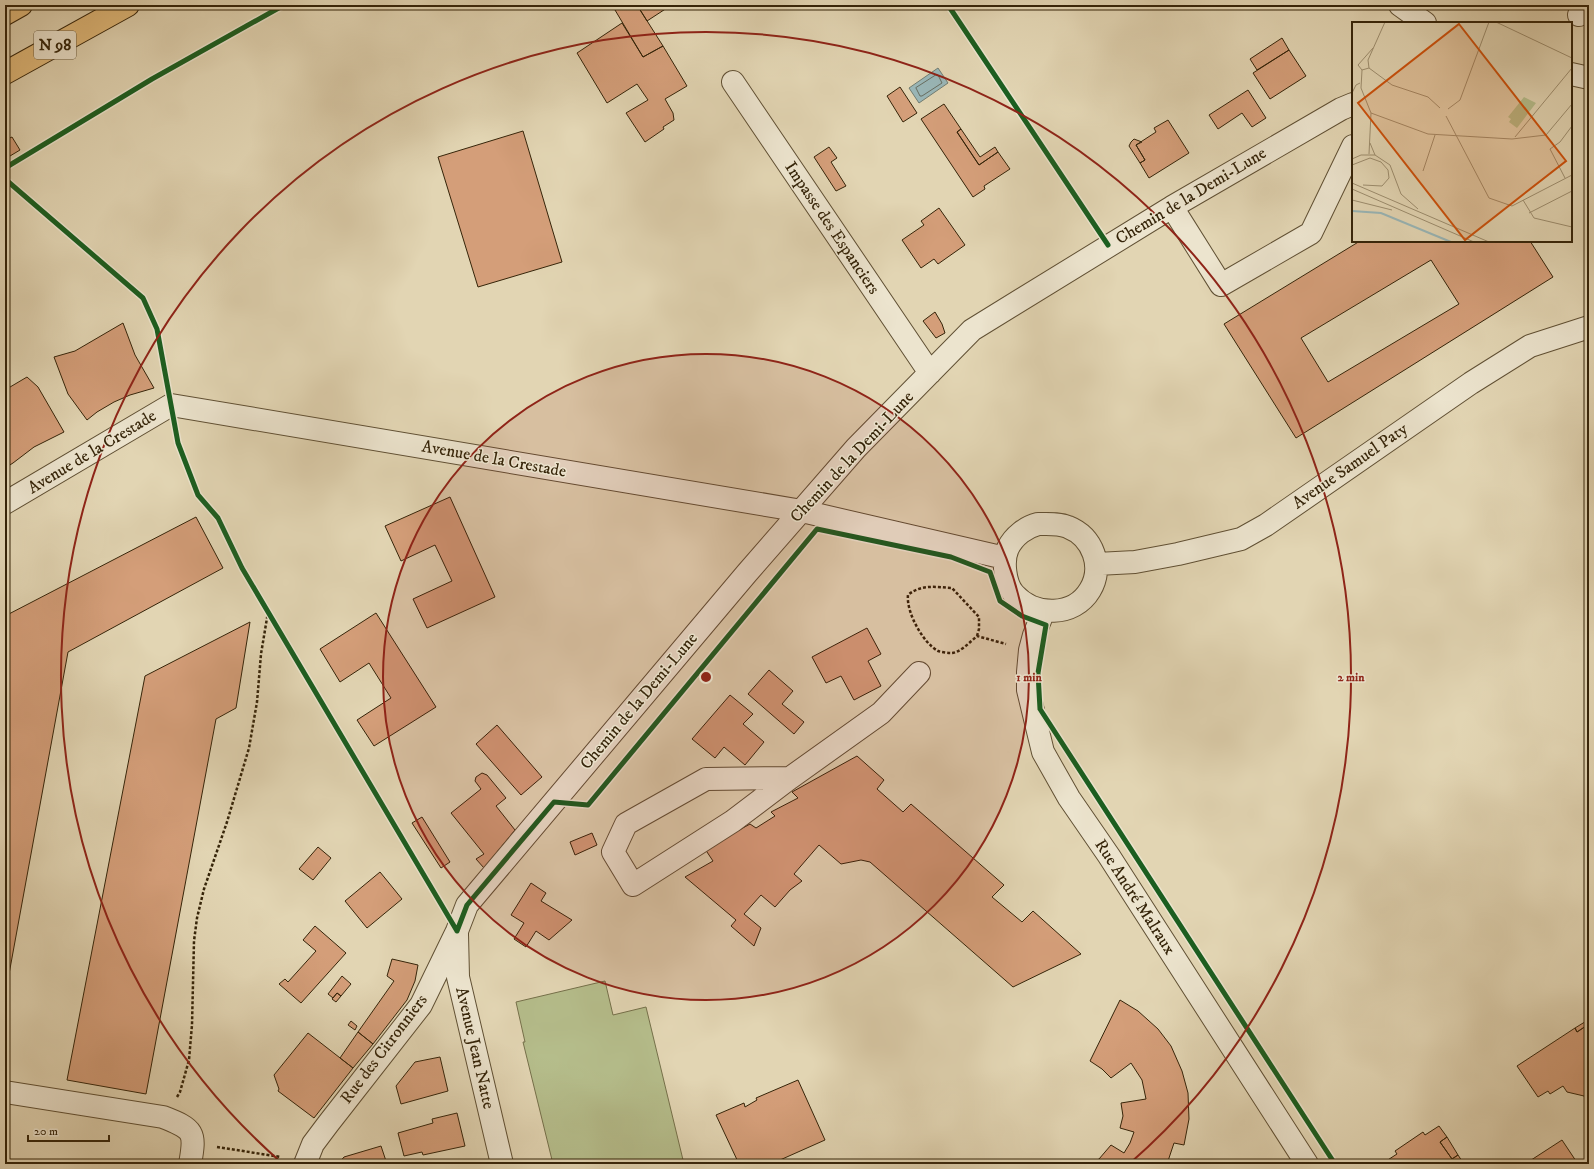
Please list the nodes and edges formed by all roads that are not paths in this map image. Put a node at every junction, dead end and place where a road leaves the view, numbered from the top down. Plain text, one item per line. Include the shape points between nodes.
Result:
1 (12, 5) edge
2 (21, 5) edge
3 (130, 5) edge
4 (1400, 5) edge
5 (5, 9) edge
6 (5, 14) edge
7 (1424, 22) edge
8 (5, 73) edge
9 (1572, 74) edge
10 (1589, 78) edge
11 (733, 82) dead end
12 (1347, 106) edge
13 (1352, 148) edge
14 (1172, 207) junction
15 (1589, 327) edge
16 (930, 373) junction
17 (5, 503) edge
18 (802, 511) junction
19 (1005, 558) junction
20 (1097, 564) junction
21 (1044, 611) junction
22 (919, 673) dead end
23 (790, 778) junction
24 (457, 931) junction
25 (5, 1092) edge
26 (305, 1163) edge
27 (190, 1164) edge
28 (502, 1164) edge
29 (1307, 1164) edge

1 - 5 highway
2 - 6 highway
3 - 8 highway, N 98
4 - 7 street
9 - 10 street
11 - 16 street, Impasse des Espanciers
12 - 14 street, Chemin de la Demi-Lune
13 - 14 street via 1311,233 1221,286
14 - 16 street, Chemin de la Demi-Lune via 972,330
15 - 20 street, Avenue Samuel Paty via 1530,346 1471,383 1266,525 1241,539 1135,562
16 - 18 street, Chemin de la Demi-Lune via 856,448
17 - 18 street, Avenue de la Crestade via 171,405
18 - 19 street, Avenue de la Crestade
18 - 24 street, Chemin de la Demi-Lune via 467,905
19 - 20 street via 1008,548 1023,531 1038,524 1058,524 1074,530 1087,541
19 - 21 street via 1007,582 1014,594 1023,602
20 - 21 street via 1094,584 1086,597 1066,610
21 - 29 street, Rue André Malraux via 1030,650 1028,690 1043,752 1069,798
22 - 23 street via 881,713
23 - 23 street via 706,779 626,824 613,852 633,885 733,821
24 - 26 street, Rue des Citronniers via 421,1005 328,1124
24 - 28 street, Avenue Jean Natte via 458,977
25 - 27 street via 163,1117 182,1124 193,1137

